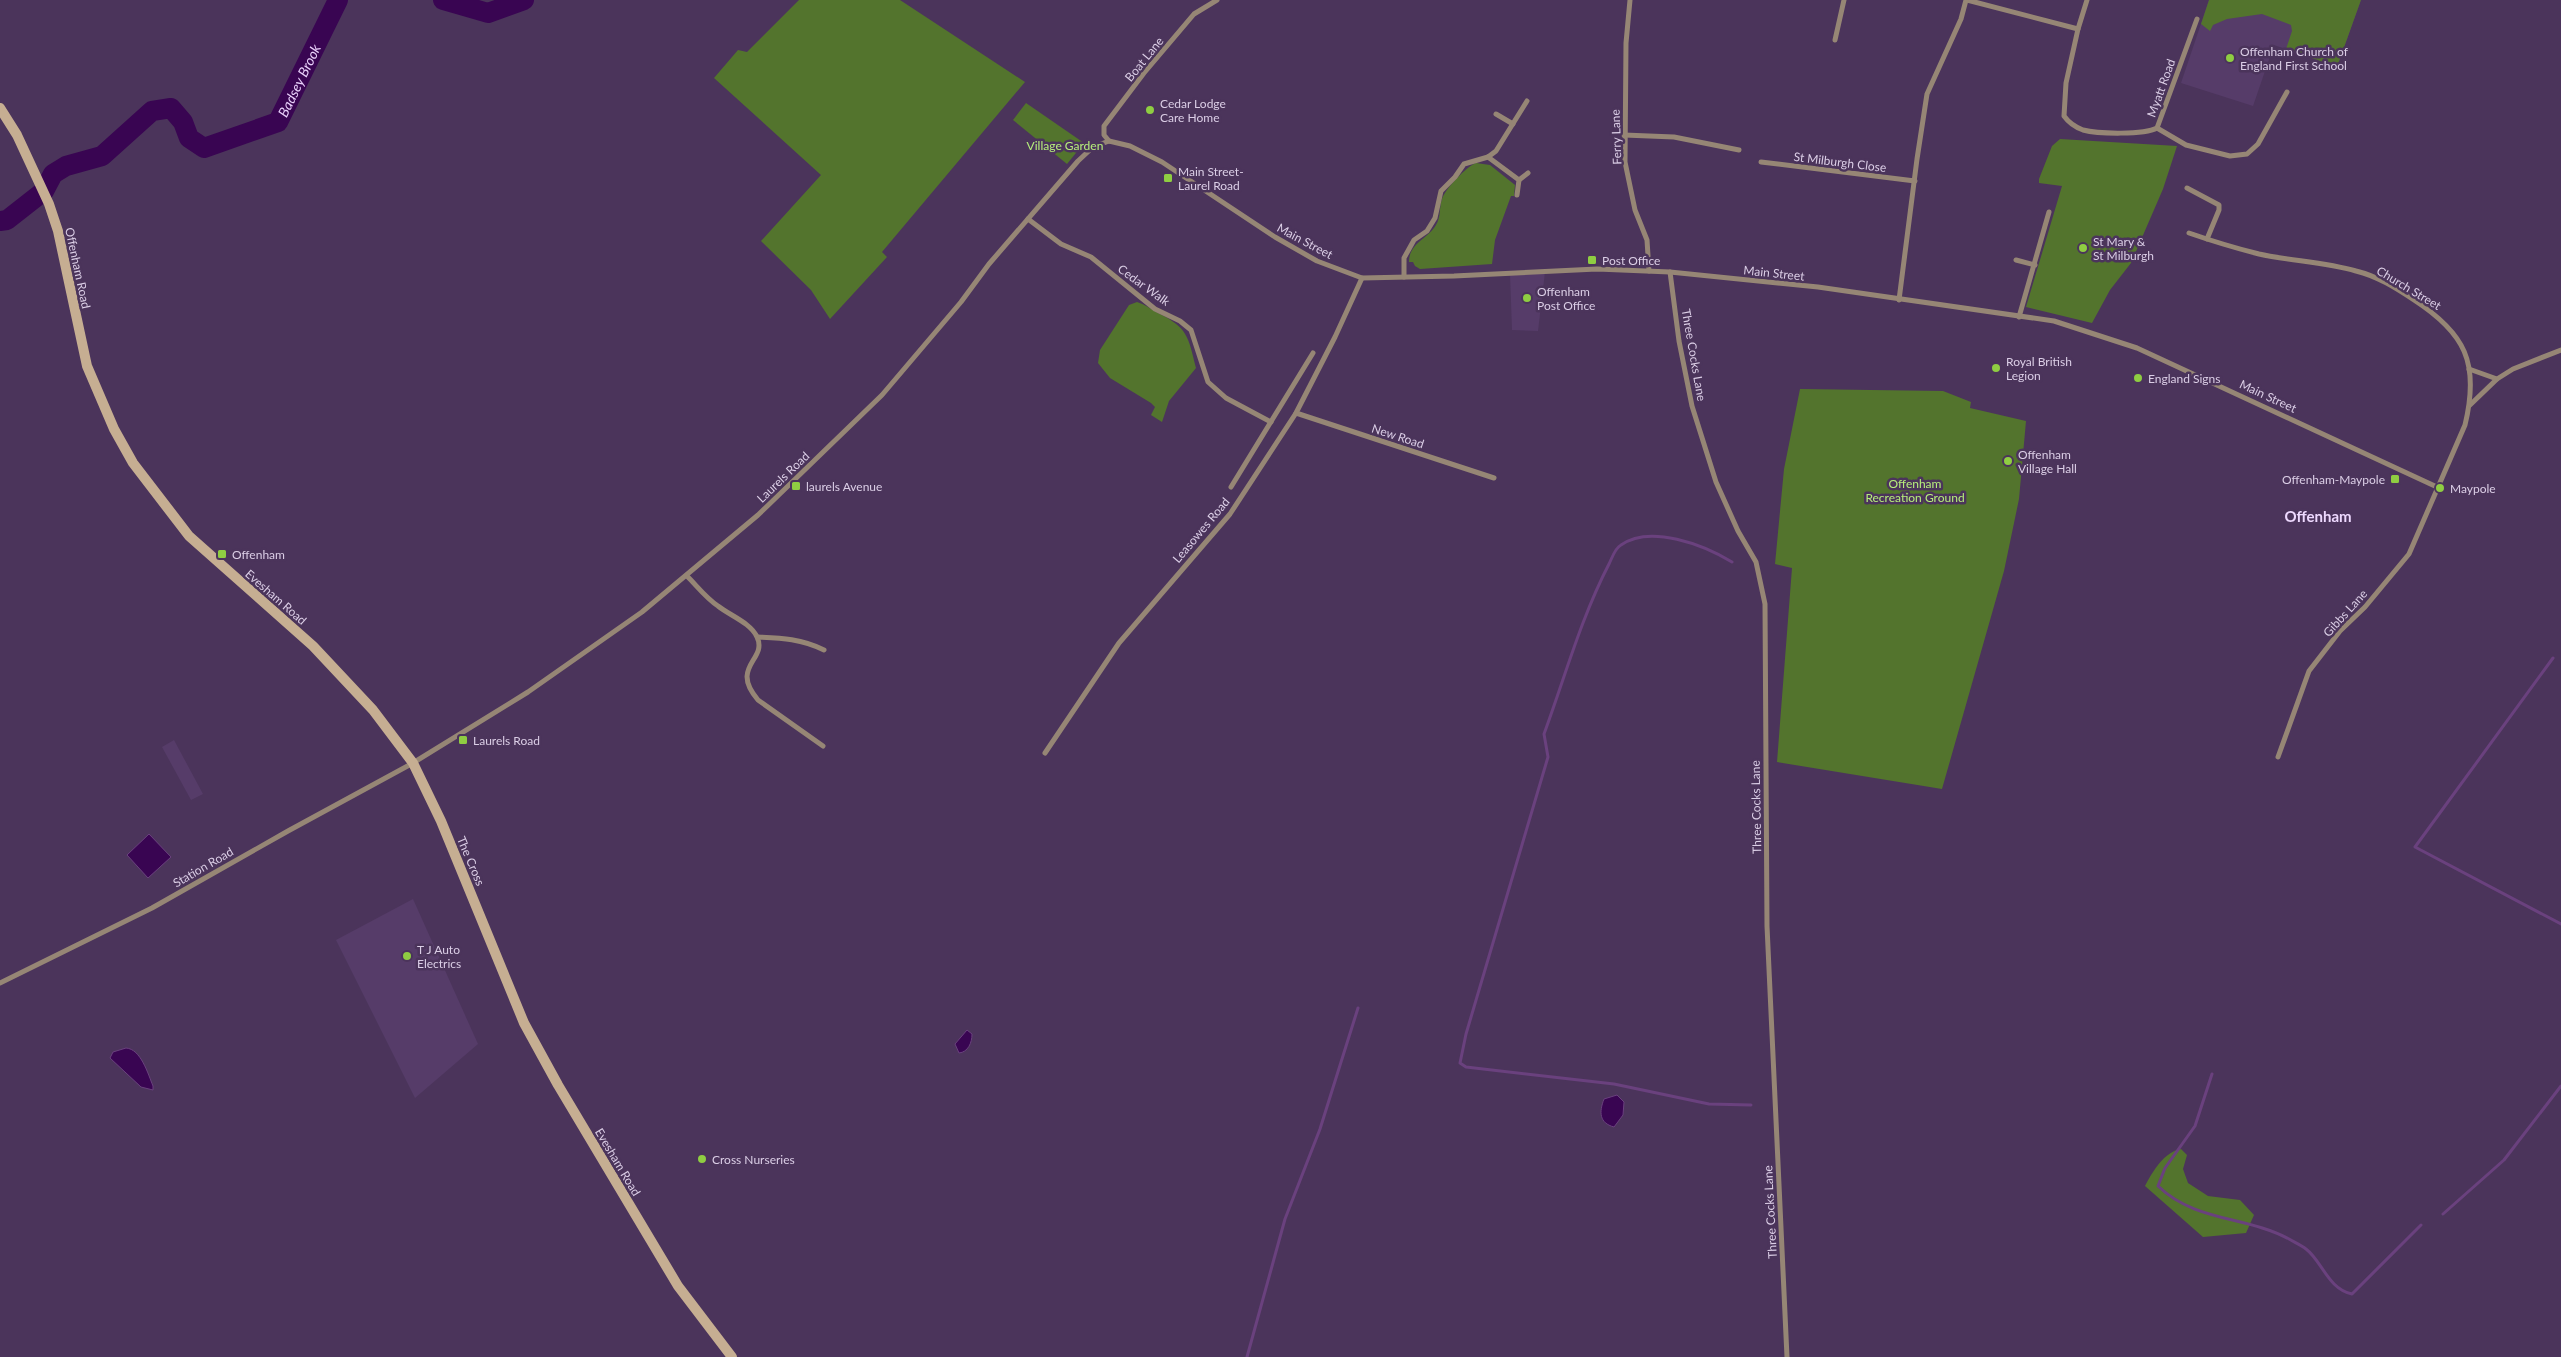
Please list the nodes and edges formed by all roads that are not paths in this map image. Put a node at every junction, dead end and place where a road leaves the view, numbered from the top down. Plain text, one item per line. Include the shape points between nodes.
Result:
1 (1217, 0) edge
2 (1630, 0) edge
3 (1844, 0) edge
4 (1966, 0) edge
5 (2087, 0) edge
6 (2196, 19) dead end
7 (2078, 28) junction
8 (1834, 40) dead end
9 (2287, 92) dead end
10 (1527, 101) dead end
11 (0, 108) edge
12 (1496, 114) dead end
13 (1513, 124) junction
14 (2156, 128) junction
15 (1624, 136) junction
16 (1109, 141) junction
17 (1739, 150) dead end
18 (1488, 157) junction
19 (1761, 162) dead end
20 (1528, 173) dead end
21 (1518, 180) junction
22 (1915, 181) junction
23 (2187, 188) dead end
24 (1517, 195) dead end
25 (2049, 212) dead end
26 (1028, 219) junction
27 (2189, 233) dead end
28 (2207, 239) junction
29 (2016, 260) dead end
30 (2035, 265) junction
31 (1649, 271) junction
32 (1670, 272) junction
33 (1362, 278) junction
34 (1404, 278) junction
35 (1899, 300) junction
36 (2019, 317) junction
37 (2561, 350) edge
38 (1313, 353) dead end
39 (87, 366) joint
40 (2469, 369) junction
41 (2496, 379) junction
42 (2470, 405) junction
43 (1296, 413) junction
44 (1271, 422) junction
45 (1494, 478) dead end
46 (2437, 487) junction
47 (1231, 488) dead end
48 (687, 576) junction
49 (758, 637) junction
50 (824, 650) dead end
51 (823, 746) dead end
52 (1045, 753) dead end
53 (2278, 757) dead end
54 (414, 763) junction
55 (504, 969) joint
56 (0, 983) edge
57 (732, 1357) edge
58 (1787, 1357) edge

1 - 16 street, Boat Lane via 1194,14 1144,72 1104,126 1104,135
2 - 15 street, Ferry Lane
3 - 8 street
4 - 7 street
4 - 22 street via 1961,19 1932,80 1923,117
5 - 7 street, Myatt Road
6 - 14 street, Myatt Road
7 - 14 street, Myatt Road via 2064,100 2064,116 2069,122 2089,131 2137,134
9 - 14 street via 2258,144 2247,154 2230,156 2186,145
10 - 13 street
11 - 39 main road, Offenham Road via 17,135 50,204
12 - 13 street
13 - 18 street via 1496,151
15 - 17 street via 1674,137
15 - 31 street, Ferry Lane via 1628,182 1647,240
16 - 26 street, Laurels Road via 1093,147 1078,160
16 - 33 street, Main Street via 1130,146 1162,162 1275,237 1317,261
18 - 21 street
18 - 34 street via 1464,164 1441,191 1435,218 1427,231 1414,240 1404,258
19 - 22 street, St Milburgh Close
20 - 21 street
21 - 24 street
22 - 35 street
23 - 28 street via 2218,205
25 - 30 street
26 - 44 street, Cedar Walk via 1061,244 1091,258 1155,309 1191,330 1208,382 1226,398
26 - 48 street, Laurels Road via 882,395 758,515
27 - 28 street, Church Street
28 - 40 street, Church Street via 2260,254 2376,277 2448,325 2466,353
29 - 30 street
30 - 36 street
31 - 32 street, Main Street
31 - 34 street, Main Street via 1597,269
32 - 35 street, Main Street via 1818,287
32 - 58 street, Three Cocks Lane via 1692,406 1716,482 1756,562 1765,604 1767,926
33 - 34 street, Main Street
33 - 43 street, Leasowes Road
35 - 36 street, Main Street
36 - 46 street, Main Street via 2054,321 2122,342
37 - 41 street
38 - 44 street
39 - 54 main road, Evesham Road via 132,463 189,536 312,646 373,710
40 - 41 street
40 - 42 street, Church Street
41 - 42 street
42 - 46 street, Church Street via 2465,425
43 - 45 street, New Road
43 - 52 street, Leasowes Road via 1230,514 1119,643
44 - 47 street
46 - 53 street, Gibbs Lane via 2409,554 2340,631 2309,672
48 - 49 street via 716,605
48 - 54 street, Laurels Road via 642,612 528,692
49 - 50 street via 795,640
49 - 51 street via 758,651 746,677 750,690 758,700
54 - 55 main road, The Cross
54 - 56 street, Station Road via 152,908
55 - 57 main road, Evesham Road via 524,1023 558,1086 678,1286

